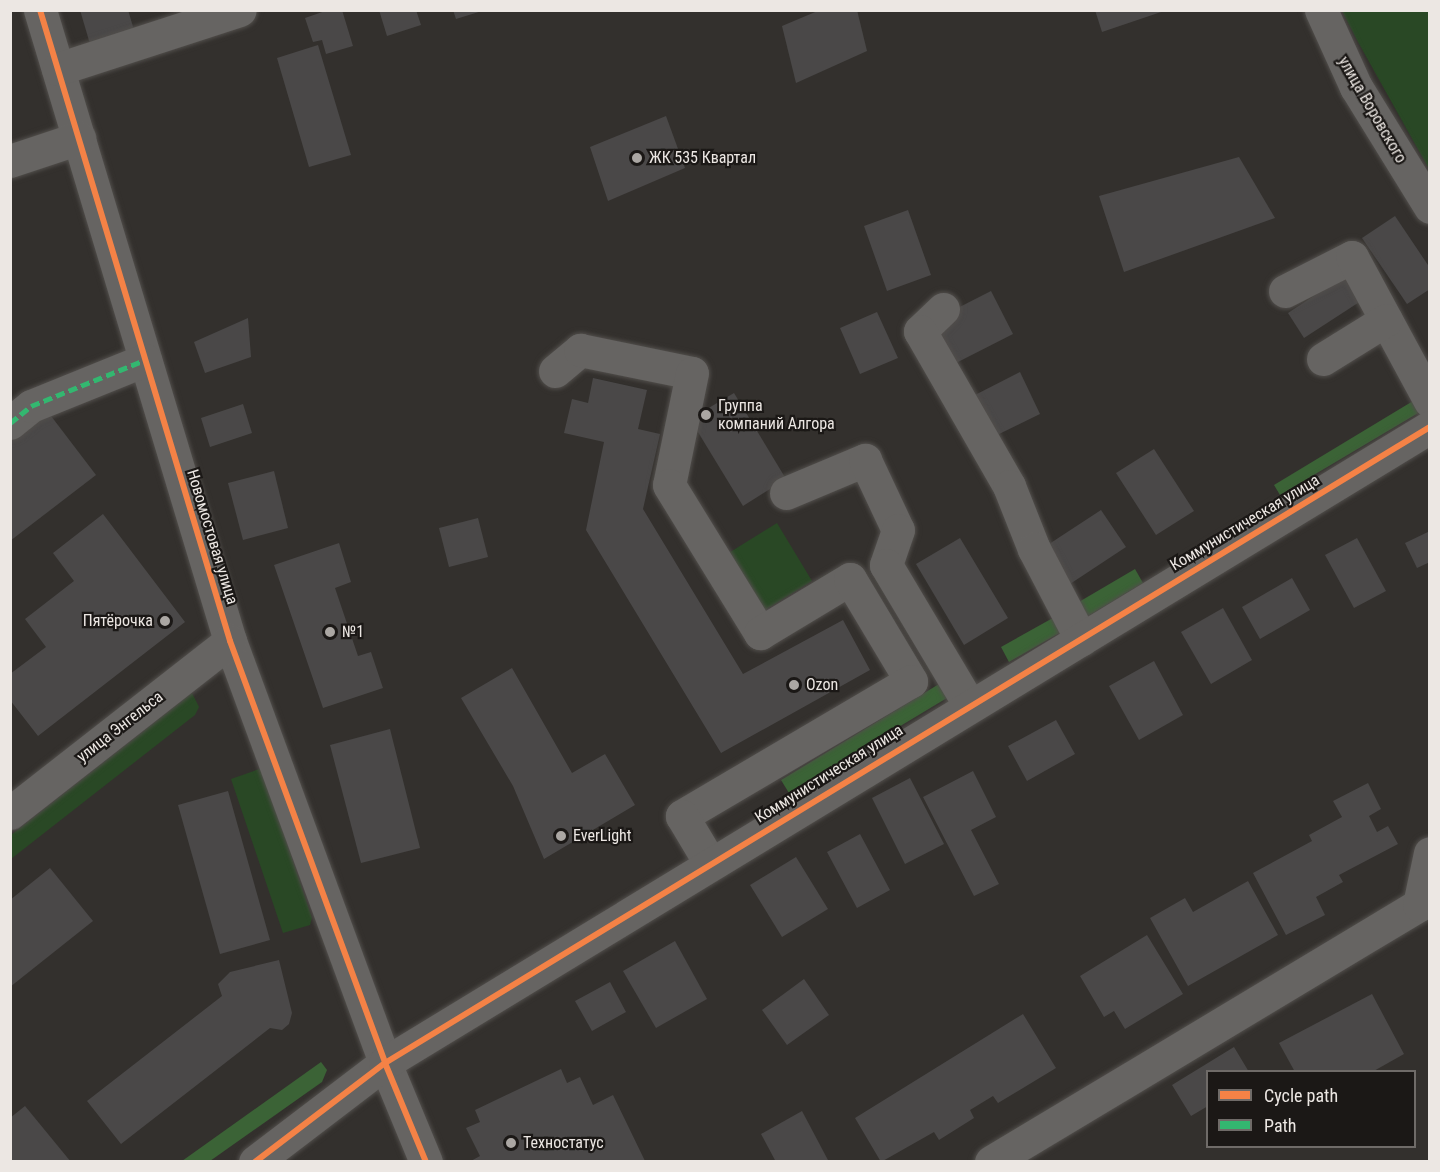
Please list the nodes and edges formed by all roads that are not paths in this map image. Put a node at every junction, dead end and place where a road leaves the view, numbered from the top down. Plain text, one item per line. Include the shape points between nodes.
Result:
1 (40, 10) edge
2 (240, 10) edge
3 (1321, 10) edge
4 (58, 69) junction
5 (79, 138) junction
6 (10, 161) edge
7 (1430, 207) edge
8 (1285, 291) dead end
9 (943, 309) dead end
10 (1386, 320) junction
11 (1323, 359) dead end
12 (145, 360) junction
13 (555, 371) dead end
14 (1430, 401) edge
15 (10, 423) edge
16 (1430, 427) edge
17 (1430, 445) edge
18 (1387, 452) junction
19 (786, 493) dead end
20 (1081, 639) junction
21 (230, 641) junction
22 (969, 704) junction
23 (10, 813) edge
24 (1430, 854) edge
25 (710, 863) junction
26 (385, 1063) junction
27 (255, 1161) edge
28 (426, 1161) edge
29 (992, 1161) edge

1 - 4 street, Новомостовая улица
2 - 4 street
3 - 7 street, улица Воровского via 1356,87
4 - 5 street, Новомостовая улица
5 - 6 street
5 - 12 street, Новомостовая улица
8 - 10 street via 1352,257
9 - 20 street via 920,331 1009,486 1034,549
10 - 11 street
10 - 14 street
12 - 15 street via 32,406
12 - 21 street, Новомостовая улица
13 - 25 street via 580,350 692,373 669,485 760,633 850,579 911,681 682,816
16 - 18 street, Коммунистическая улица
17 - 18 street, Коммунистическая улица
18 - 20 street, Коммунистическая улица
19 - 22 street via 865,460 898,530 886,565
20 - 22 street, Коммунистическая улица
21 - 23 street, улица Энгельса
21 - 26 street, Новомостовая улица
22 - 25 street, Коммунистическая улица
24 - 29 street via 1419,905
25 - 26 street, Коммунистическая улица
26 - 27 street, Коммунистическая улица
26 - 28 street, Новомостовая улица

